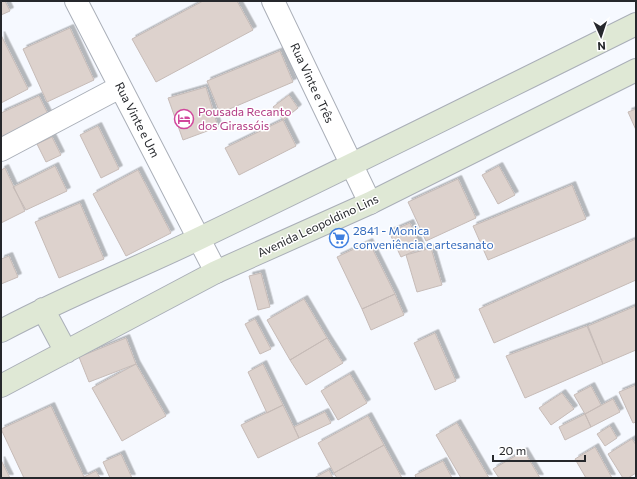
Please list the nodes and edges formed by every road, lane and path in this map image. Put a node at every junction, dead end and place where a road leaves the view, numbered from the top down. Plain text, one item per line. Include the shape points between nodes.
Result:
1 (76, 1) edge
2 (273, 1) edge
3 (636, 24) edge
4 (636, 70) edge
5 (120, 87) junction
6 (1, 150) edge
7 (351, 165) junction
8 (370, 203) junction
9 (198, 239) junction
10 (216, 272) junction
11 (43, 309) junction
12 (1, 331) edge
13 (66, 352) junction
14 (1, 386) edge

1 - 5 street, Rua Vinte e Um
2 - 7 street, Rua Vinte e Três
3 - 7 main road
4 - 8 main road, Avenida Leopoldino Lins
5 - 6 street
5 - 9 street, Rua Vinte e Um
7 - 8 street, Rua Vinte e Três
7 - 9 main road
8 - 10 main road, Avenida Leopoldino Lins
9 - 10 street, Rua Vinte e Um
9 - 11 main road
10 - 13 main road, Avenida Leopoldino Lins
11 - 12 main road
11 - 13 main road
13 - 14 main road, Avenida Leopoldino Lins

